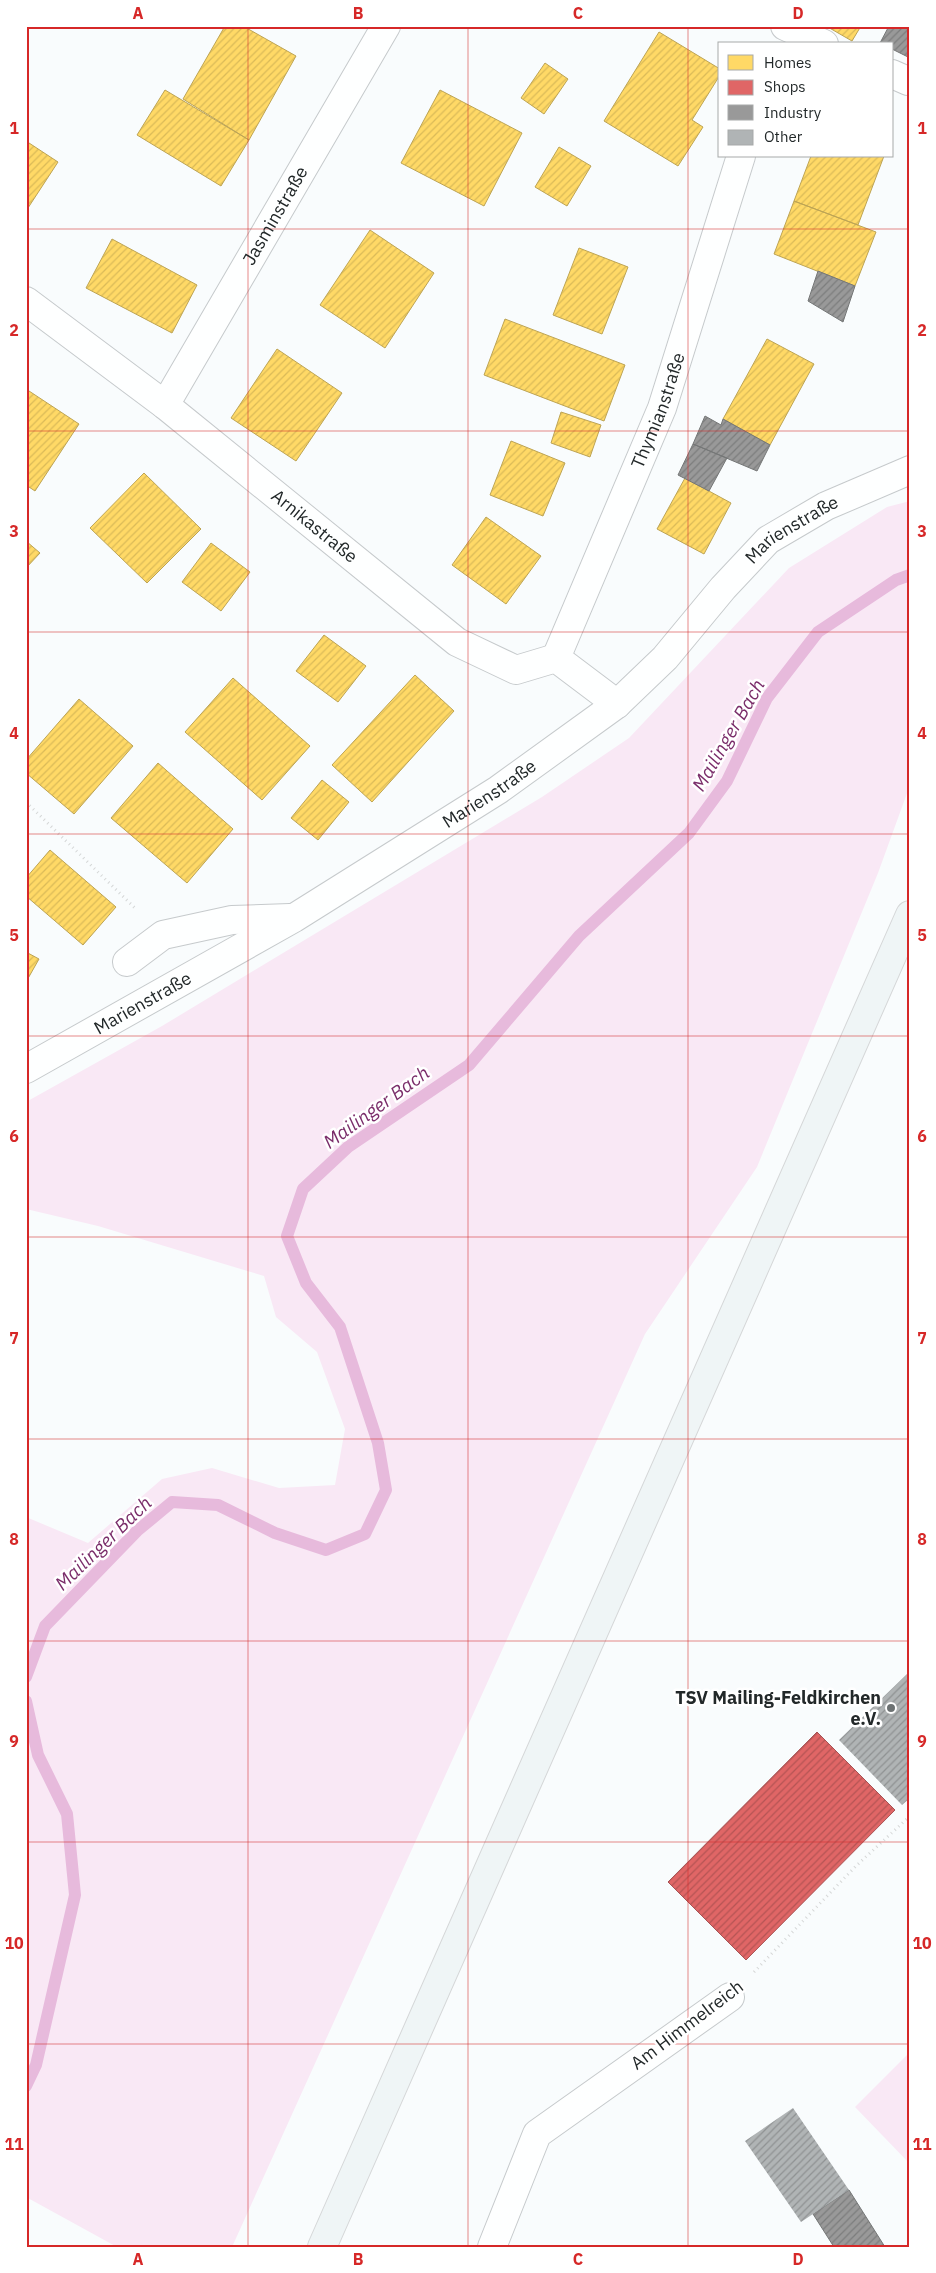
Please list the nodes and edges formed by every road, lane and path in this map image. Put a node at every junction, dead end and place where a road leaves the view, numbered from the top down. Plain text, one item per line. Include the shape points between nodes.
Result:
1 (386, 26) edge
2 (781, 26) edge
3 (786, 26) edge
4 (777, 42) edge
5 (820, 42) edge
6 (740, 158) edge
7 (26, 301) edge
8 (165, 405) junction
9 (910, 470) edge
10 (556, 658) junction
11 (617, 704) junction
12 (26, 802) edge
13 (910, 915) edge
14 (294, 918) junction
15 (163, 935) junction
16 (127, 962) dead end
17 (26, 1069) edge
18 (910, 1816) edge
19 (730, 1997) joint
20 (322, 2247) edge
21 (492, 2247) edge

1 - 8 street, Jasminstraße
2 - 4 street
3 - 5 street
6 - 10 street, Thymianstraße via 662,408
7 - 8 street, Arnikastraße
8 - 10 street, Arnikastraße via 457,642 516,670
9 - 11 street, Marienstraße via 826,506 768,540 665,658
10 - 11 street
11 - 14 street, Marienstraße via 498,790
12 - 15 path
13 - 20 main road
14 - 15 street via 232,920
14 - 17 street, Marienstraße
15 - 16 street
18 - 19 path, Am Himmelreich via 856,1866
19 - 21 street, Am Himmelreich via 537,2134

